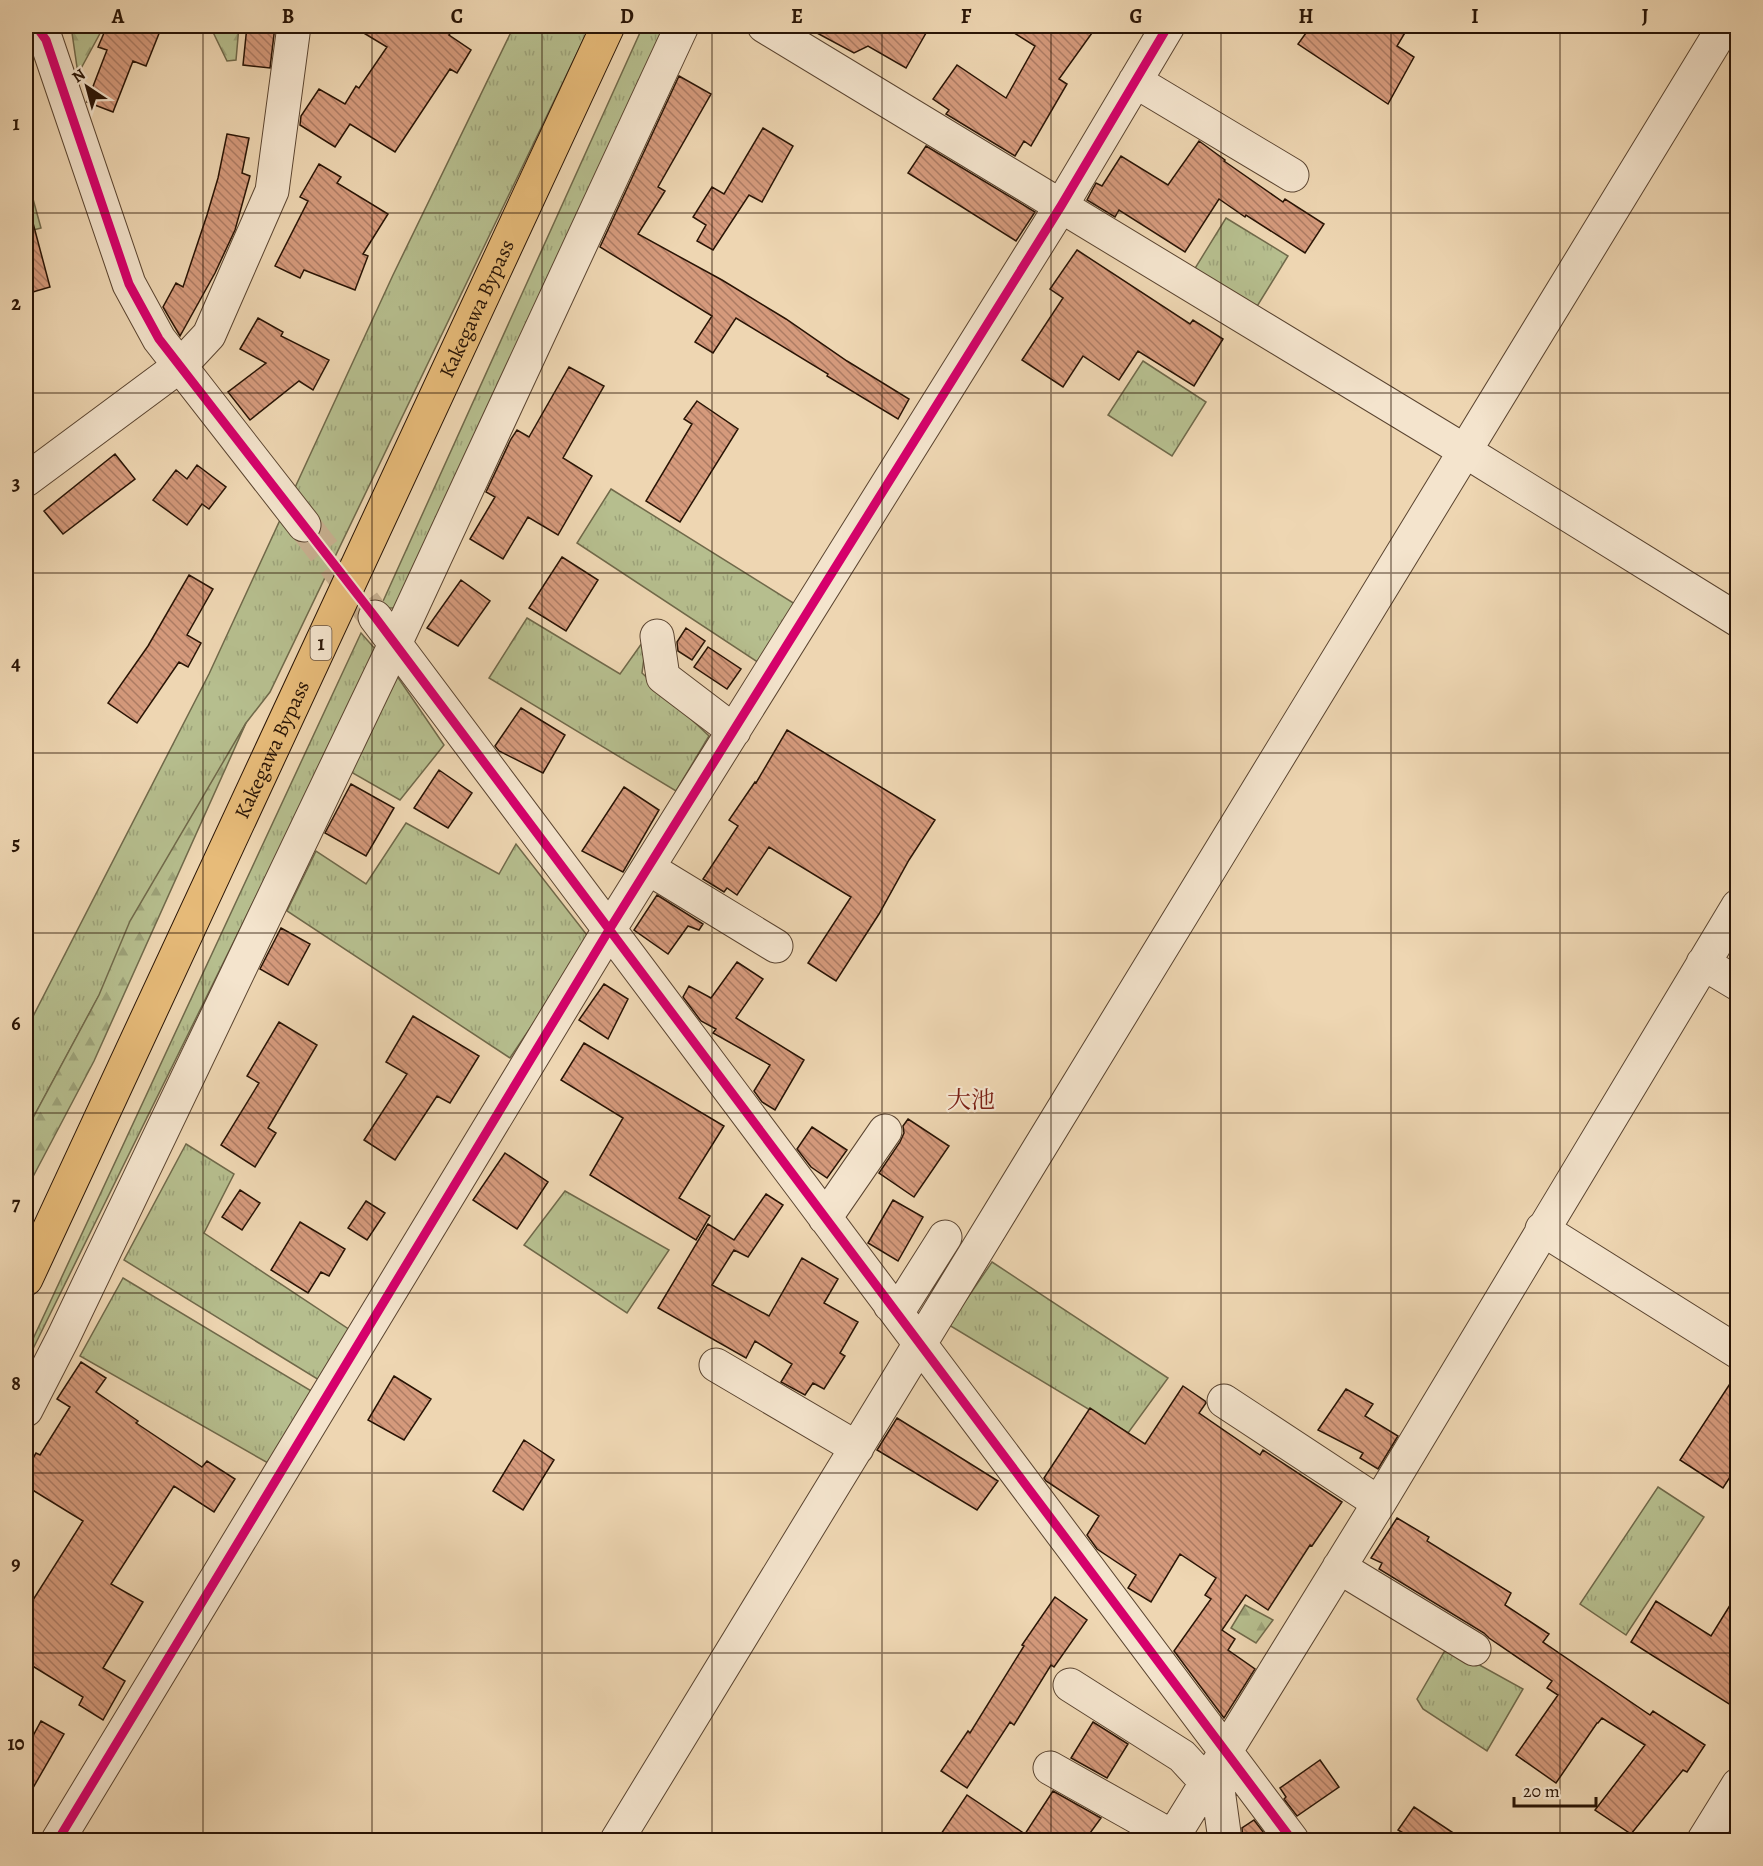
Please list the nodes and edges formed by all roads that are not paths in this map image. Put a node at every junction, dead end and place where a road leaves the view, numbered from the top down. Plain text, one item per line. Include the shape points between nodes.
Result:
1 (36, 26) edge
2 (294, 26) edge
3 (608, 26) edge
4 (682, 26) edge
5 (764, 26) edge
6 (1168, 26) edge
7 (1717, 38) edge
8 (1135, 81) junction
9 (1292, 175) dead end
10 (1061, 206) junction
11 (181, 365) junction
12 (1465, 451) junction
13 (26, 480) edge
14 (304, 525) tunnel mouth
15 (375, 617) tunnel mouth
16 (1737, 620) edge
17 (657, 636) dead end
18 (395, 644) junction
19 (734, 731) junction
20 (648, 868) junction
21 (1737, 906) edge
22 (609, 930) junction
23 (776, 946) dead end
24 (1703, 963) junction
25 (1737, 984) edge
26 (885, 1131) dead end
27 (825, 1218) junction
28 (1542, 1229) junction
29 (945, 1237) dead end
30 (29, 1272) edge
31 (890, 1305) junction
32 (920, 1345) junction
33 (1737, 1352) edge
34 (716, 1365) dead end
35 (1224, 1401) dead end
36 (26, 1410) edge
37 (857, 1448) junction
38 (1379, 1503) junction
39 (1339, 1567) junction
40 (1474, 1649) dead end
41 (1070, 1685) dead end
42 (1215, 1767) junction
43 (1050, 1768) dead end
44 (1737, 1785) edge
45 (1172, 1839) edge
46 (58, 1840) edge
47 (617, 1840) edge
48 (1225, 1840) edge
49 (1292, 1840) edge
50 (1704, 1840) edge

1 - 11 street via 46,40 129,284 159,339
2 - 11 street via 272,191 209,335
3 - 30 highway, Kakegawa Bypass / 1
4 - 18 street
5 - 10 street
6 - 8 street
7 - 12 street
8 - 9 street
8 - 10 street
10 - 12 street
10 - 19 street
11 - 13 street
11 - 14 street
12 - 16 street
12 - 32 street
15 - 18 street
17 - 19 street via 663,677
18 - 22 street
18 - 36 street
19 - 20 street
20 - 22 street
20 - 23 street
21 - 24 street
22 - 27 street
22 - 46 street
24 - 25 street
24 - 28 street
26 - 27 street
27 - 31 street
28 - 33 street
28 - 38 street
29 - 31 street via 902,1305
31 - 32 street
32 - 37 street
32 - 42 street
34 - 37 street
35 - 38 street
37 - 47 street
38 - 39 street
39 - 40 street
39 - 42 street
41 - 42 street via 1182,1756
42 - 45 street
42 - 48 street
42 - 49 street
43 - 45 street
44 - 50 street

